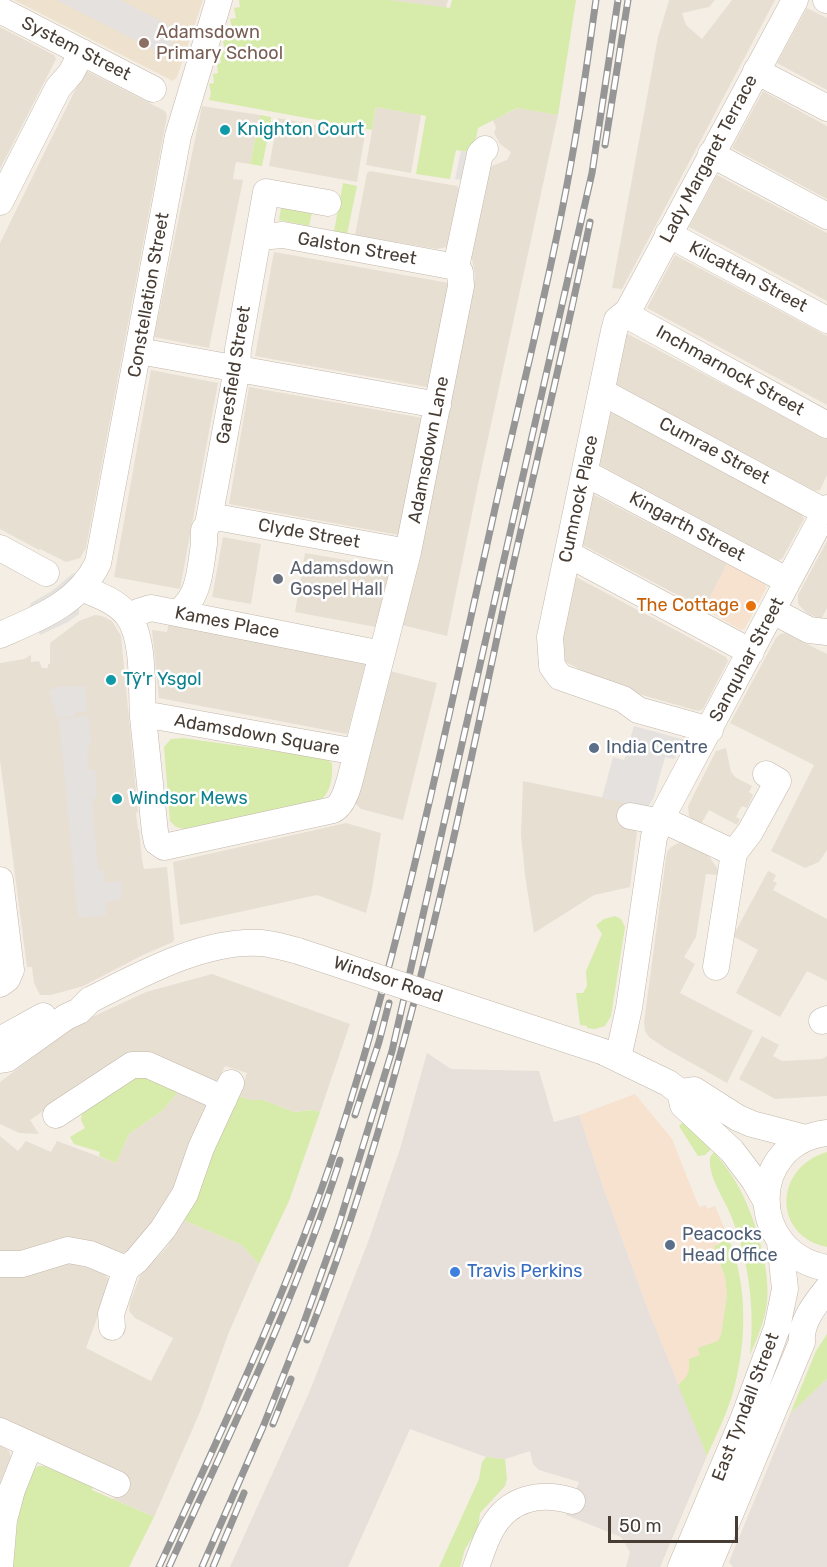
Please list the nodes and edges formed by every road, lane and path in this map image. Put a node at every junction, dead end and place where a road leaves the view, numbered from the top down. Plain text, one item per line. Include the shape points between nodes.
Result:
1 (219, 0) edge
2 (795, 0) edge
3 (0, 10) edge
4 (82, 52) junction
5 (756, 70) junction
6 (153, 89) dead end
7 (827, 108) edge
8 (485, 149) dead end
9 (711, 154) junction
10 (0, 202) edge
11 (328, 203) dead end
12 (827, 216) edge
13 (668, 234) junction
14 (258, 237) junction
15 (456, 267) junction
16 (625, 320) junction
17 (827, 320) edge
18 (138, 351) junction
19 (237, 369) junction
20 (602, 392) junction
21 (438, 405) junction
22 (827, 425) edge
23 (585, 473) junction
24 (826, 510) edge
25 (210, 516) junction
26 (0, 548) edge
27 (408, 552) junction
28 (568, 554) junction
29 (46, 573) dead end
30 (788, 581) junction
31 (81, 588) junction
32 (773, 610) junction
33 (177, 613) junction
34 (129, 617) junction
35 (3, 626) edge
36 (827, 632) edge
37 (751, 652) junction
38 (382, 654) junction
39 (143, 714) junction
40 (710, 730) junction
41 (357, 752) junction
42 (766, 774) dead end
43 (630, 816) dead end
44 (660, 821) junction
45 (734, 853) junction
46 (0, 880) edge
47 (716, 967) dead end
48 (5, 974) edge
49 (90, 1000) junction
50 (0, 1040) edge
51 (611, 1055) junction
52 (0, 1060) edge
53 (681, 1092) junction
54 (56, 1115) dead end
55 (816, 1136) edge
56 (766, 1201) junction
57 (780, 1242) junction
58 (0, 1264) edge
59 (827, 1268) edge
60 (126, 1269) junction
61 (827, 1289) edge
62 (827, 1316) edge
63 (112, 1327) dead end
64 (802, 1342) junction
65 (0, 1431) edge
66 (30, 1445) junction
67 (117, 1484) dead end
68 (572, 1501) dead end
69 (684, 1560) edge
70 (0, 1567) edge
71 (476, 1567) edge
72 (708, 1567) edge

1 - 18 street, Constellation Street via 178,136
2 - 5 street, Lady Margaret Terrace
3 - 4 street, System Street
4 - 6 street, System Street
4 - 10 street via 58,88
5 - 7 street
5 - 9 street, Lady Margaret Terrace
8 - 15 street, Adamsdown Lane via 480,154
9 - 12 street
9 - 13 street, Lady Margaret Terrace
11 - 14 street, Garesfield Street via 266,192
13 - 16 street, Lady Margaret Terrace
13 - 17 street, Kilcattan Street
14 - 15 street, Galston Street via 290,236
14 - 19 street, Garesfield Street
15 - 21 street, Adamsdown Lane via 461,286
16 - 20 street, Cumnock Place
16 - 22 street, Inchmarnock Street
18 - 19 street
18 - 31 street, Constellation Street via 102,549 94,571
19 - 21 street
19 - 25 street, Garesfield Street
20 - 23 street, Cumnock Place
20 - 24 street, Cumrae Street
21 - 27 street, Adamsdown Lane
23 - 28 street, Cumnock Place
23 - 30 street, Kingarth Street
24 - 30 street, Sanquhar Street
25 - 27 street, Clyde Street
25 - 33 street, Garesfield Street via 204,530 196,589
26 - 29 street
27 - 38 street, Adamsdown Lane
28 - 37 street
28 - 40 street, Cumnock Place via 550,637 553,668 560,677 628,701 638,710
30 - 32 street, Sanquhar Street
31 - 34 street via 106,598
31 - 35 street, Constellation Street via 52,611
32 - 36 street via 809,630
32 - 37 street, Sanquhar Street
33 - 34 street, Kames Place via 151,608
33 - 38 street, Kames Place
34 - 39 street, Adamsdown Square via 138,644
37 - 40 street, Sanquhar Street
38 - 41 street, Adamsdown Lane
39 - 41 street, Adamsdown Square
39 - 41 street, Adamsdown Square via 155,832 157,842 164,847 338,808 345,797
40 - 44 street, Sanquhar Street
42 - 45 street via 778,781
43 - 44 street
44 - 45 street
44 - 51 street, Sanquhar Street via 654,837 629,1008
45 - 47 street
46 - 48 street
49 - 50 street, Windsor Road via 75,1000
49 - 51 street, Windsor Road, bridge via 179,958 211,948 259,943 298,951
49 - 52 street, Windsor Road via 79,1011
51 - 53 street, Windsor Road
53 - 55 street, Windsor Road via 694,1090 752,1124
53 - 56 street, Windsor Road via 684,1105 732,1151
54 - 60 street via 132,1065 148,1065 227,1090 185,1194 164,1229
55 - 56 street via 789,1149 777,1164 768,1181
56 - 57 street via 769,1223
57 - 59 street via 794,1256
57 - 69 street, East Tyndall Street via 784,1271 777,1328
58 - 60 street via 22,1264 68,1250 90,1254
60 - 63 street via 111,1314
61 - 64 street, East Tyndall Street via 801,1332
62 - 64 street via 811,1338
64 - 72 street, East Tyndall Street
65 - 66 street
66 - 67 street
66 - 70 street via 4,1520
68 - 71 street via 537,1496 514,1505 495,1522

